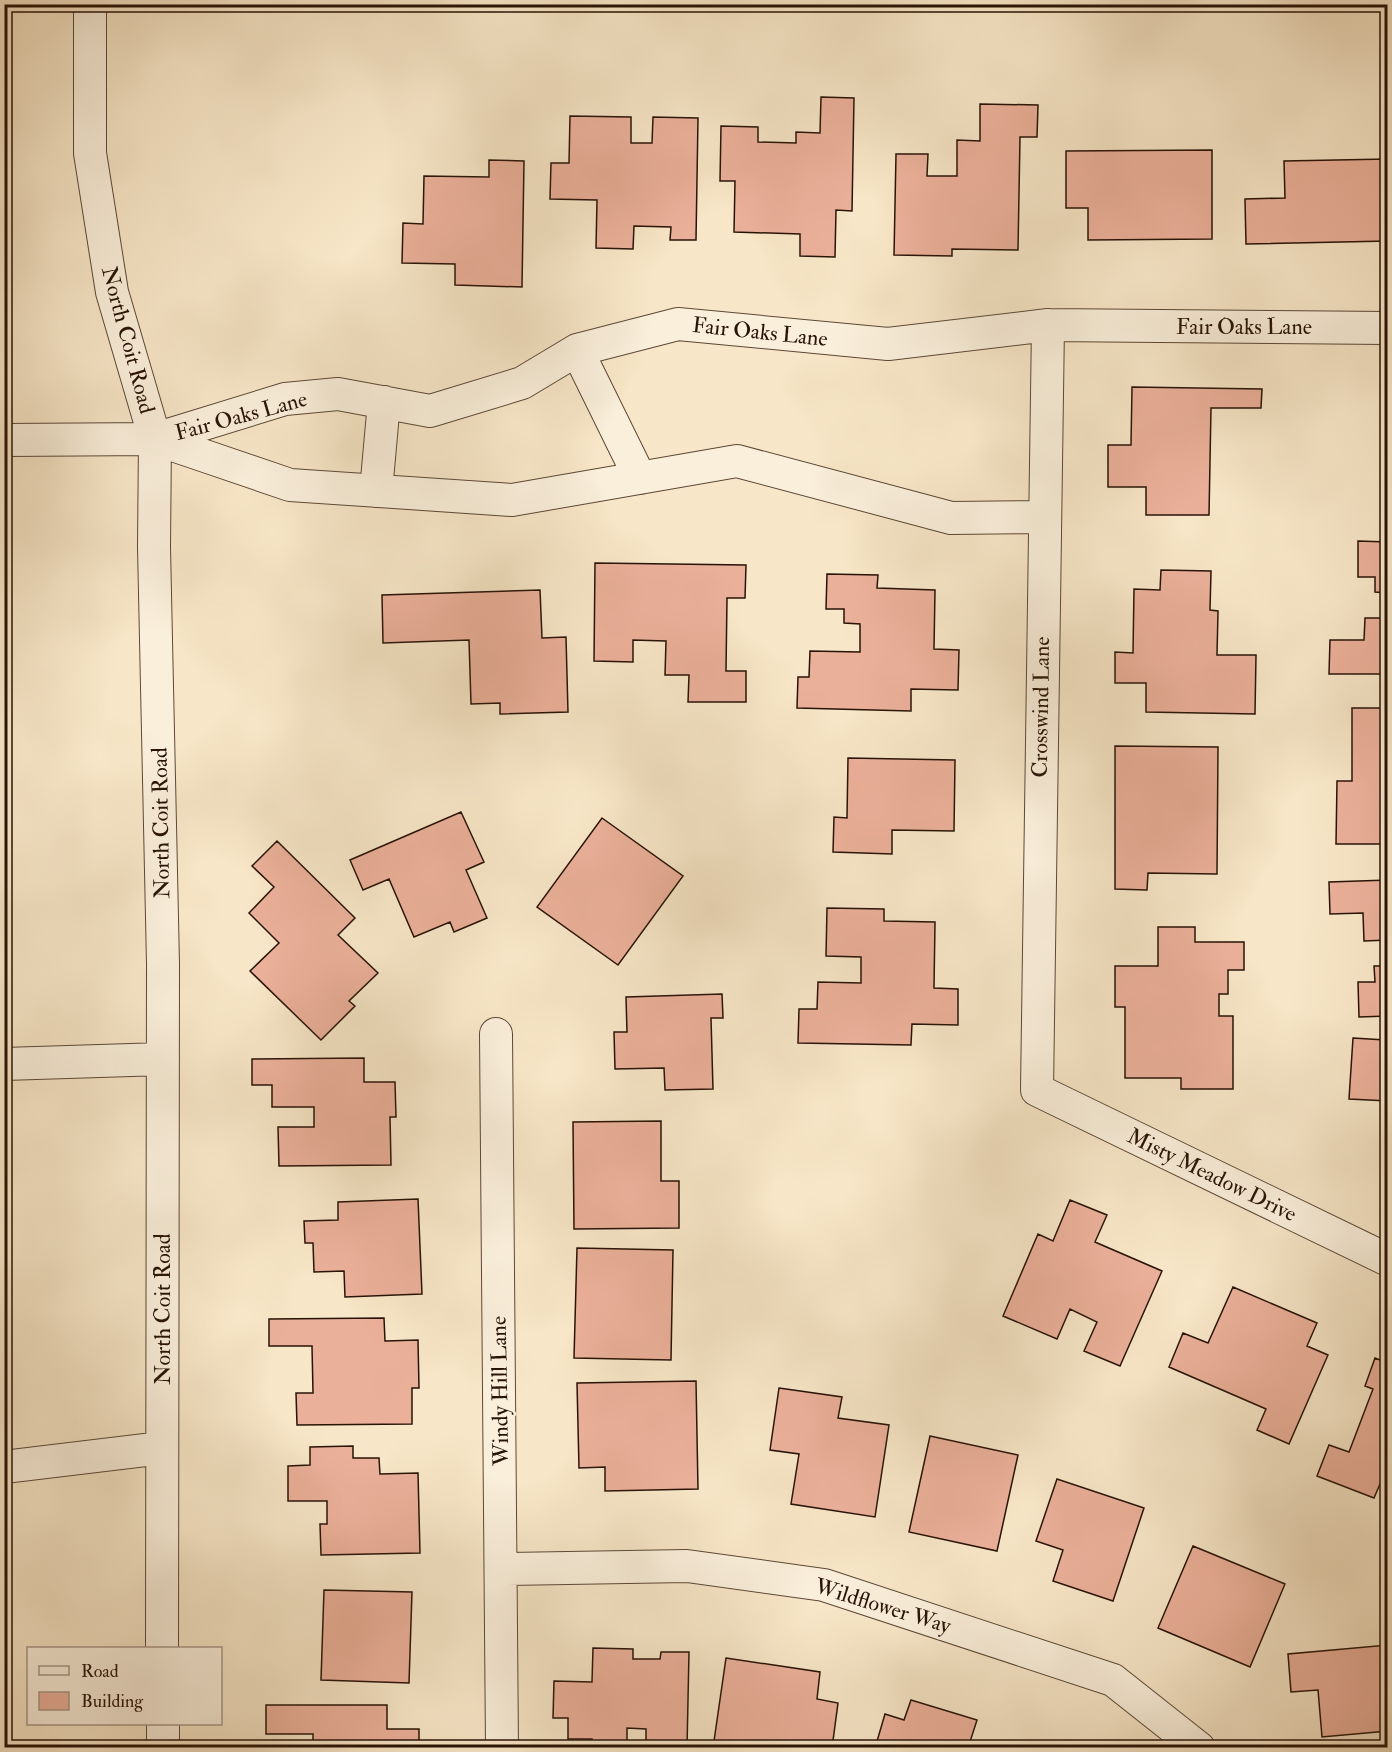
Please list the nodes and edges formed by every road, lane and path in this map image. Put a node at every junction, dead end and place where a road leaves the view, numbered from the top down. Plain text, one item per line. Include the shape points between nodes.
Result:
1 (90, 4) edge
2 (1048, 325) junction
3 (1388, 328) edge
4 (577, 350) junction
5 (384, 402) junction
6 (155, 439) junction
7 (4, 440) edge
8 (640, 478) junction
9 (376, 491) junction
10 (1043, 518) junction
11 (496, 1034) dead end
12 (163, 1059) junction
13 (4, 1064) edge
14 (1037, 1090) joint
15 (1388, 1260) edge
16 (162, 1448) junction
17 (4, 1467) edge
18 (502, 1569) junction
19 (162, 1647) edge
20 (163, 1725) edge
21 (163, 1748) edge
22 (502, 1748) edge
23 (1199, 1748) edge

1 - 6 street, North Coit Road via 90,153 112,292
2 - 3 street, Fair Oaks Lane
2 - 4 street, Fair Oaks Lane via 888,344 678,324
2 - 10 street, Crosswind Lane
4 - 5 street, Fair Oaks Lane via 522,383 430,411
4 - 8 street
5 - 6 street, Fair Oaks Lane via 338,394 285,399
5 - 9 street
6 - 7 street, Fair Oaks Lane
6 - 9 street, Fair Oaks Lane via 290,484
6 - 12 street, North Coit Road
8 - 9 street, Fair Oaks Lane via 512,500
8 - 10 street, Fair Oaks Lane via 737,461 951,518
10 - 14 street, Crosswind Lane
11 - 18 street, Windy Hill Lane
12 - 13 street
12 - 16 street, North Coit Road
14 - 15 street, Misty Meadow Drive
16 - 17 street
16 - 19 street, North Coit Road
18 - 22 street, Windy Hill Lane
18 - 23 street, Wildflower Way via 687,1566 824,1585 1113,1680
20 - 21 street

